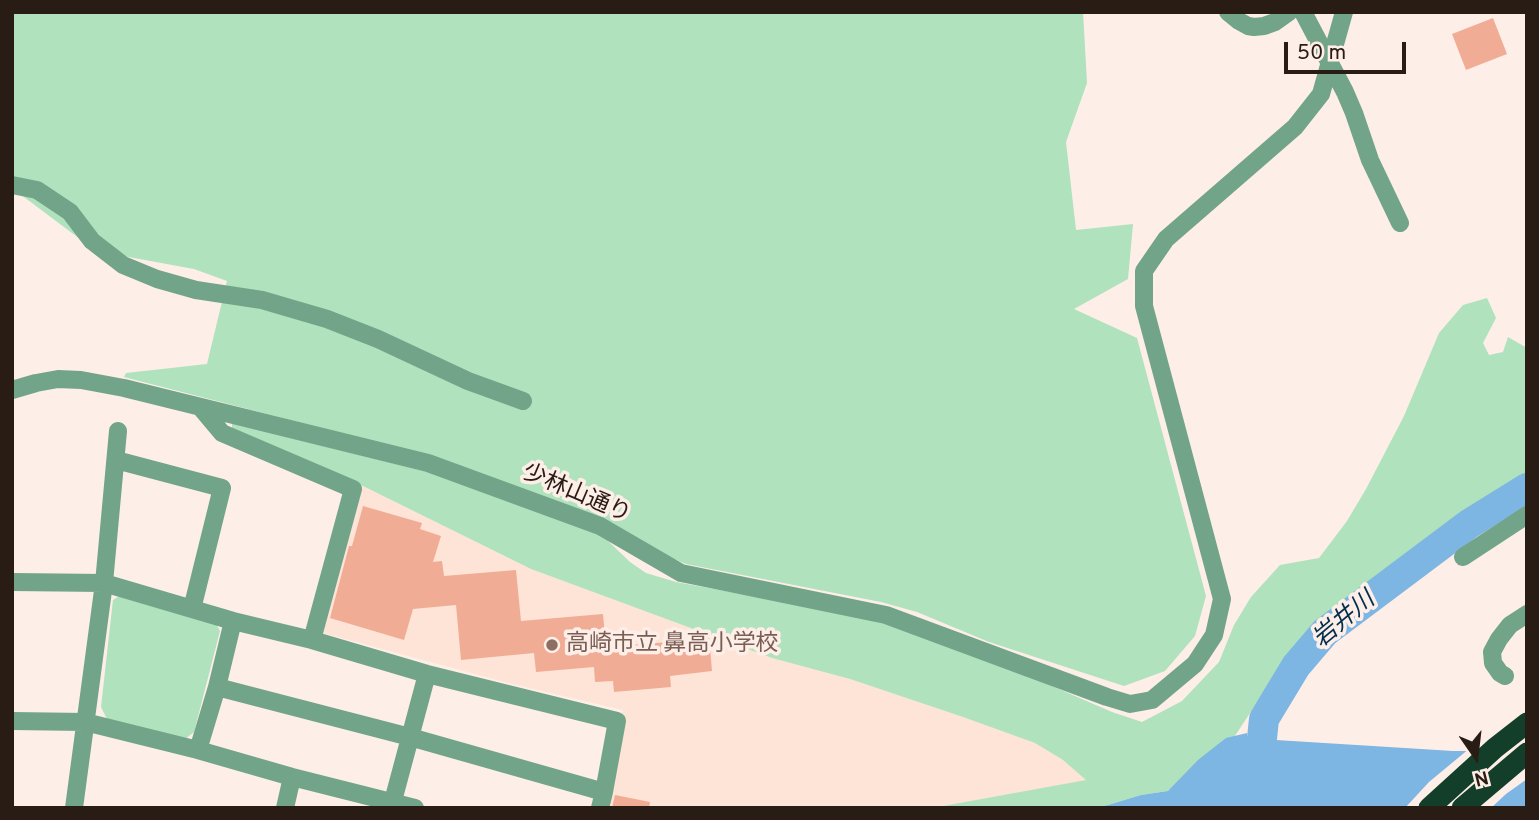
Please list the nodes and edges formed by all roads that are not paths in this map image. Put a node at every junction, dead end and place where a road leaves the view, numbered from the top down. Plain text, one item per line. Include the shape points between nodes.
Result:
1 (1228, 12) edge
2 (1289, 12) edge
3 (1303, 12) edge
4 (1345, 12) edge
5 (1329, 64) junction
6 (12, 185) edge
7 (1400, 223) dead end
8 (12, 390) edge
9 (523, 401) dead end
10 (201, 408) junction
11 (118, 431) dead end
12 (116, 460) junction
13 (1527, 515) edge
14 (1464, 557) dead end
15 (12, 582) edge
16 (104, 583) junction
17 (192, 609) junction
18 (1527, 614) edge
19 (233, 621) junction
20 (312, 640) junction
21 (427, 674) junction
22 (1505, 676) dead end
23 (217, 687) junction
24 (12, 720) edge
25 (85, 722) junction
26 (1527, 723) edge
27 (410, 737) junction
28 (198, 750) junction
29 (1527, 753) edge
30 (292, 777) junction
31 (602, 800) edge
32 (393, 801) junction
33 (74, 808) edge
34 (285, 808) edge
35 (415, 808) edge
36 (1429, 808) edge
37 (1462, 808) edge

1 - 2 street via 1254,27 1275,22
3 - 5 street
4 - 5 street
5 - 7 street
5 - 10 street, 少林山通り via 1321,93 1295,127 1166,239 1144,271 1144,306 1222,599 1214,635 1195,664 1152,700 1130,704 1107,697 886,615 681,573 600,526 428,463
6 - 9 street via 37,190 70,212 92,240 123,265 196,290 262,300 327,319
8 - 10 street, 少林山通り via 58,379 82,380
10 - 20 street via 222,433 353,489
11 - 12 street
12 - 16 street
12 - 17 street via 222,488
13 - 14 street
15 - 16 street
16 - 17 street
16 - 25 street
17 - 19 street
18 - 22 street via 1510,625 1492,652 1493,663
19 - 20 street
19 - 23 street
20 - 21 street
21 - 27 street
21 - 31 street via 617,721
23 - 27 street
23 - 28 street
24 - 25 street
25 - 28 street
25 - 33 street
26 - 36 highway
27 - 31 street
27 - 32 street
28 - 30 street
29 - 37 highway
30 - 32 street
30 - 34 street
32 - 35 street

